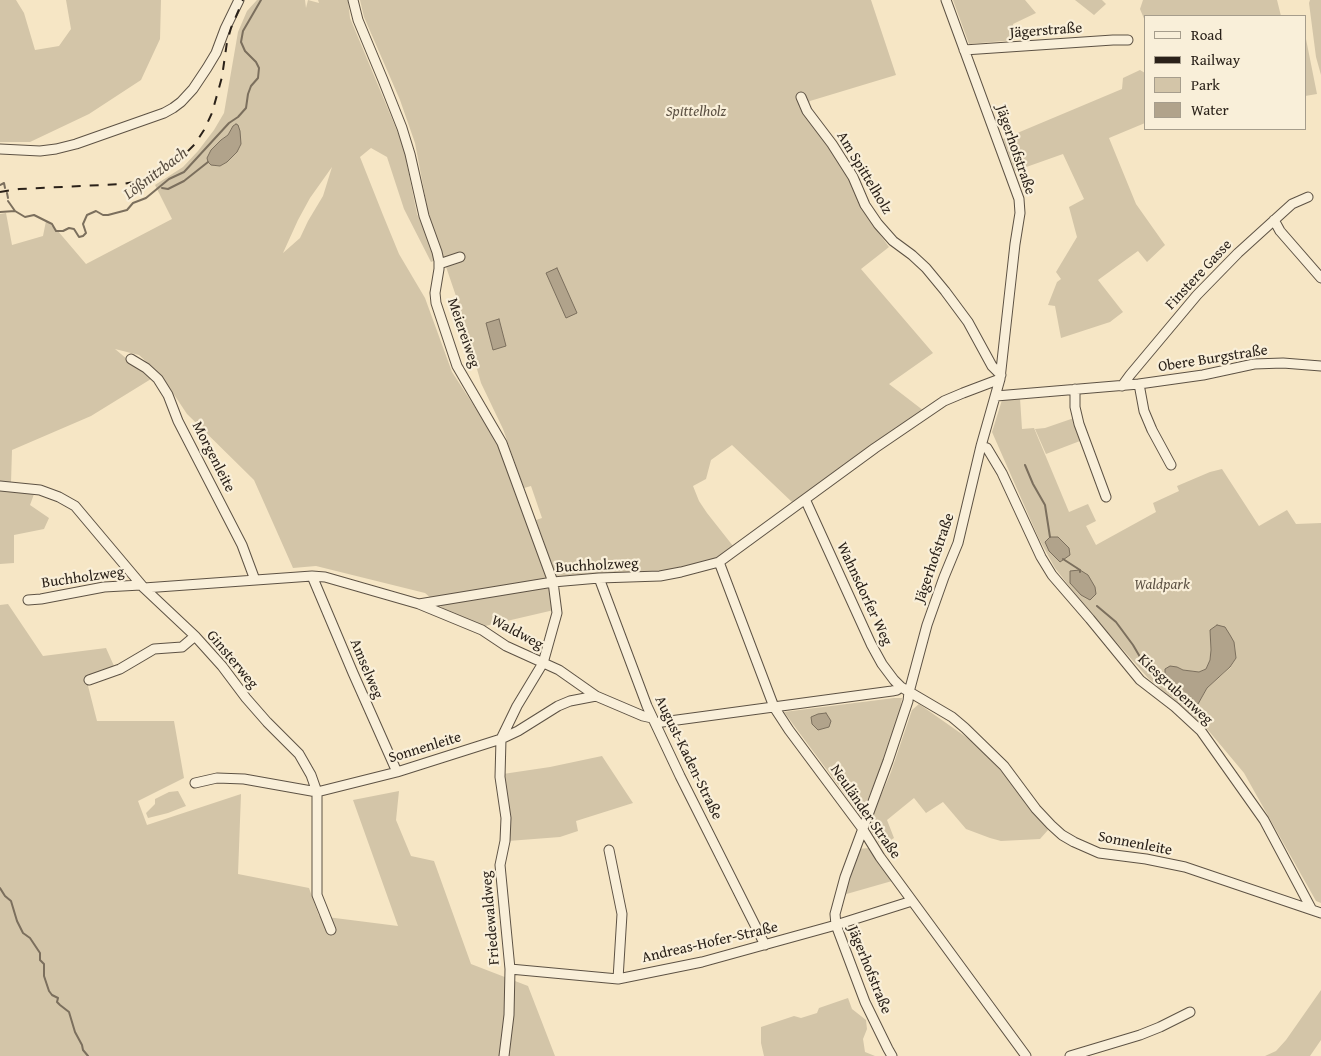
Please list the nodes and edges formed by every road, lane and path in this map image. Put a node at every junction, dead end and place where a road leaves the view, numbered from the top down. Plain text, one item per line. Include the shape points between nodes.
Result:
1 (239, 0) edge
2 (353, 0) edge
3 (946, 0) edge
4 (1128, 40) dead end
5 (964, 50) junction
6 (801, 97) dead end
7 (0, 149) edge
8 (1308, 197) dead end
9 (1274, 220) junction
10 (460, 257) dead end
11 (439, 264) junction
12 (1321, 278) edge
13 (131, 359) dead end
14 (1321, 366) edge
15 (1001, 377) junction
16 (1140, 384) junction
17 (1122, 386) junction
18 (1075, 389) junction
19 (996, 396) junction
20 (981, 446) junction
21 (1170, 465) dead end
22 (0, 486) edge
23 (1106, 497) dead end
24 (805, 499) junction
25 (719, 562) junction
26 (312, 576) junction
27 (599, 578) junction
28 (255, 580) junction
29 (553, 582) junction
30 (142, 586) junction
31 (28, 600) dead end
32 (420, 604) junction
33 (194, 636) junction
34 (543, 663) junction
35 (89, 680) dead end
36 (905, 689) junction
37 (596, 696) junction
38 (774, 707) junction
39 (654, 720) junction
40 (502, 739) junction
41 (397, 772) junction
42 (195, 783) dead end
43 (317, 792) junction
44 (862, 828) junction
45 (609, 850) dead end
46 (912, 901) junction
47 (1316, 912) edge
48 (836, 925) junction
49 (331, 930) dead end
50 (766, 945) junction
51 (510, 968) junction
52 (618, 979) junction
53 (1190, 1012) dead end
54 (504, 1056) edge
55 (892, 1056) edge
56 (1026, 1056) edge
57 (1070, 1056) edge

1 - 7 street via 207,68 193,89 173,108 56,149
2 - 11 street, Meiereiweg via 360,27 402,128
3 - 5 street, Jägerhofstraße
4 - 5 street, Jägerstraße
5 - 15 street, Jägerhofstraße via 1019,200
6 - 15 street, Am Spittelholz via 878,224 946,291
8 - 9 street, Finstere Gasse via 1292,204
9 - 12 street
9 - 17 street, Finstere Gasse via 1197,295
10 - 11 street
11 - 29 street, Meiereiweg via 435,298 457,366 502,443
13 - 28 street, Morgenleite via 146,368 163,386 242,545
14 - 16 street, Obere Burgstraße via 1254,364
15 - 19 street, Jägerhofstraße
15 - 24 street, Buchholzweg via 944,401
16 - 17 street, Obere Burgstraße
16 - 21 street, Obere Burgstraße via 1144,411
17 - 18 street, Obere Burgstraße
18 - 19 street, Obere Burgstraße
18 - 23 street via 1079,424
19 - 20 street, Jägerhofstraße
20 - 36 street, Jägerhofstraße via 958,542
20 - 47 street, Kiesgrubenweg via 987,448 1002,473 1052,575 1140,680 1201,731 1264,820
22 - 30 street, Ginsterweg via 40,490 75,506
24 - 25 street, Buchholzweg
24 - 36 street, Wahnsdorfer Weg via 871,644 886,671
25 - 27 street, Buchholzweg via 660,576
25 - 38 street, Neuländer Straße
26 - 28 street, Buchholzweg
26 - 32 street, Buchholzweg
26 - 41 street, Amselweg
27 - 29 street, Buchholzweg
27 - 39 street, August-Kaden-Straße
28 - 30 street, Buchholzweg
29 - 32 street, Buchholzweg
29 - 34 street, Friedewaldweg via 557,613
30 - 31 street, Buchholzweg via 104,587
30 - 33 street, Ginsterweg
32 - 34 street, Waldweg via 482,630 506,646
33 - 35 street via 182,647 154,650 120,670
33 - 43 street, Ginsterweg via 266,722 300,754
34 - 37 street, Waldweg via 559,670
34 - 40 street, Friedewaldweg
36 - 38 street
36 - 44 street, Jägerhofstraße via 908,701
36 - 47 street, Sonnenleite via 965,728 1004,766 1051,825 1074,842 1099,853 1185,867
37 - 39 street
37 - 40 street, Sonnenleite via 558,706
38 - 39 street
38 - 44 street, Neuländer Straße
39 - 50 street, August-Kaden-Straße
40 - 41 street, Sonnenleite
40 - 51 street, Friedewaldweg via 500,777 506,818 500,865
41 - 43 street, Sonnenleite
42 - 43 street, Sonnenleite via 217,778 244,779
43 - 49 street, Ginsterweg via 317,895
44 - 46 street, Neuländer Straße
44 - 48 street, Jägerhofstraße via 835,914
45 - 52 street via 622,914
46 - 48 street, Andreas-Hofer-Straße
46 - 56 street, Neuländer Straße
48 - 50 street, Andreas-Hofer-Straße
48 - 55 street, Jägerhofstraße via 865,1002
50 - 52 street, Andreas-Hofer-Straße
51 - 52 street, Andreas-Hofer-Straße
51 - 54 street, Friedewaldweg
53 - 57 street via 1140,1035

